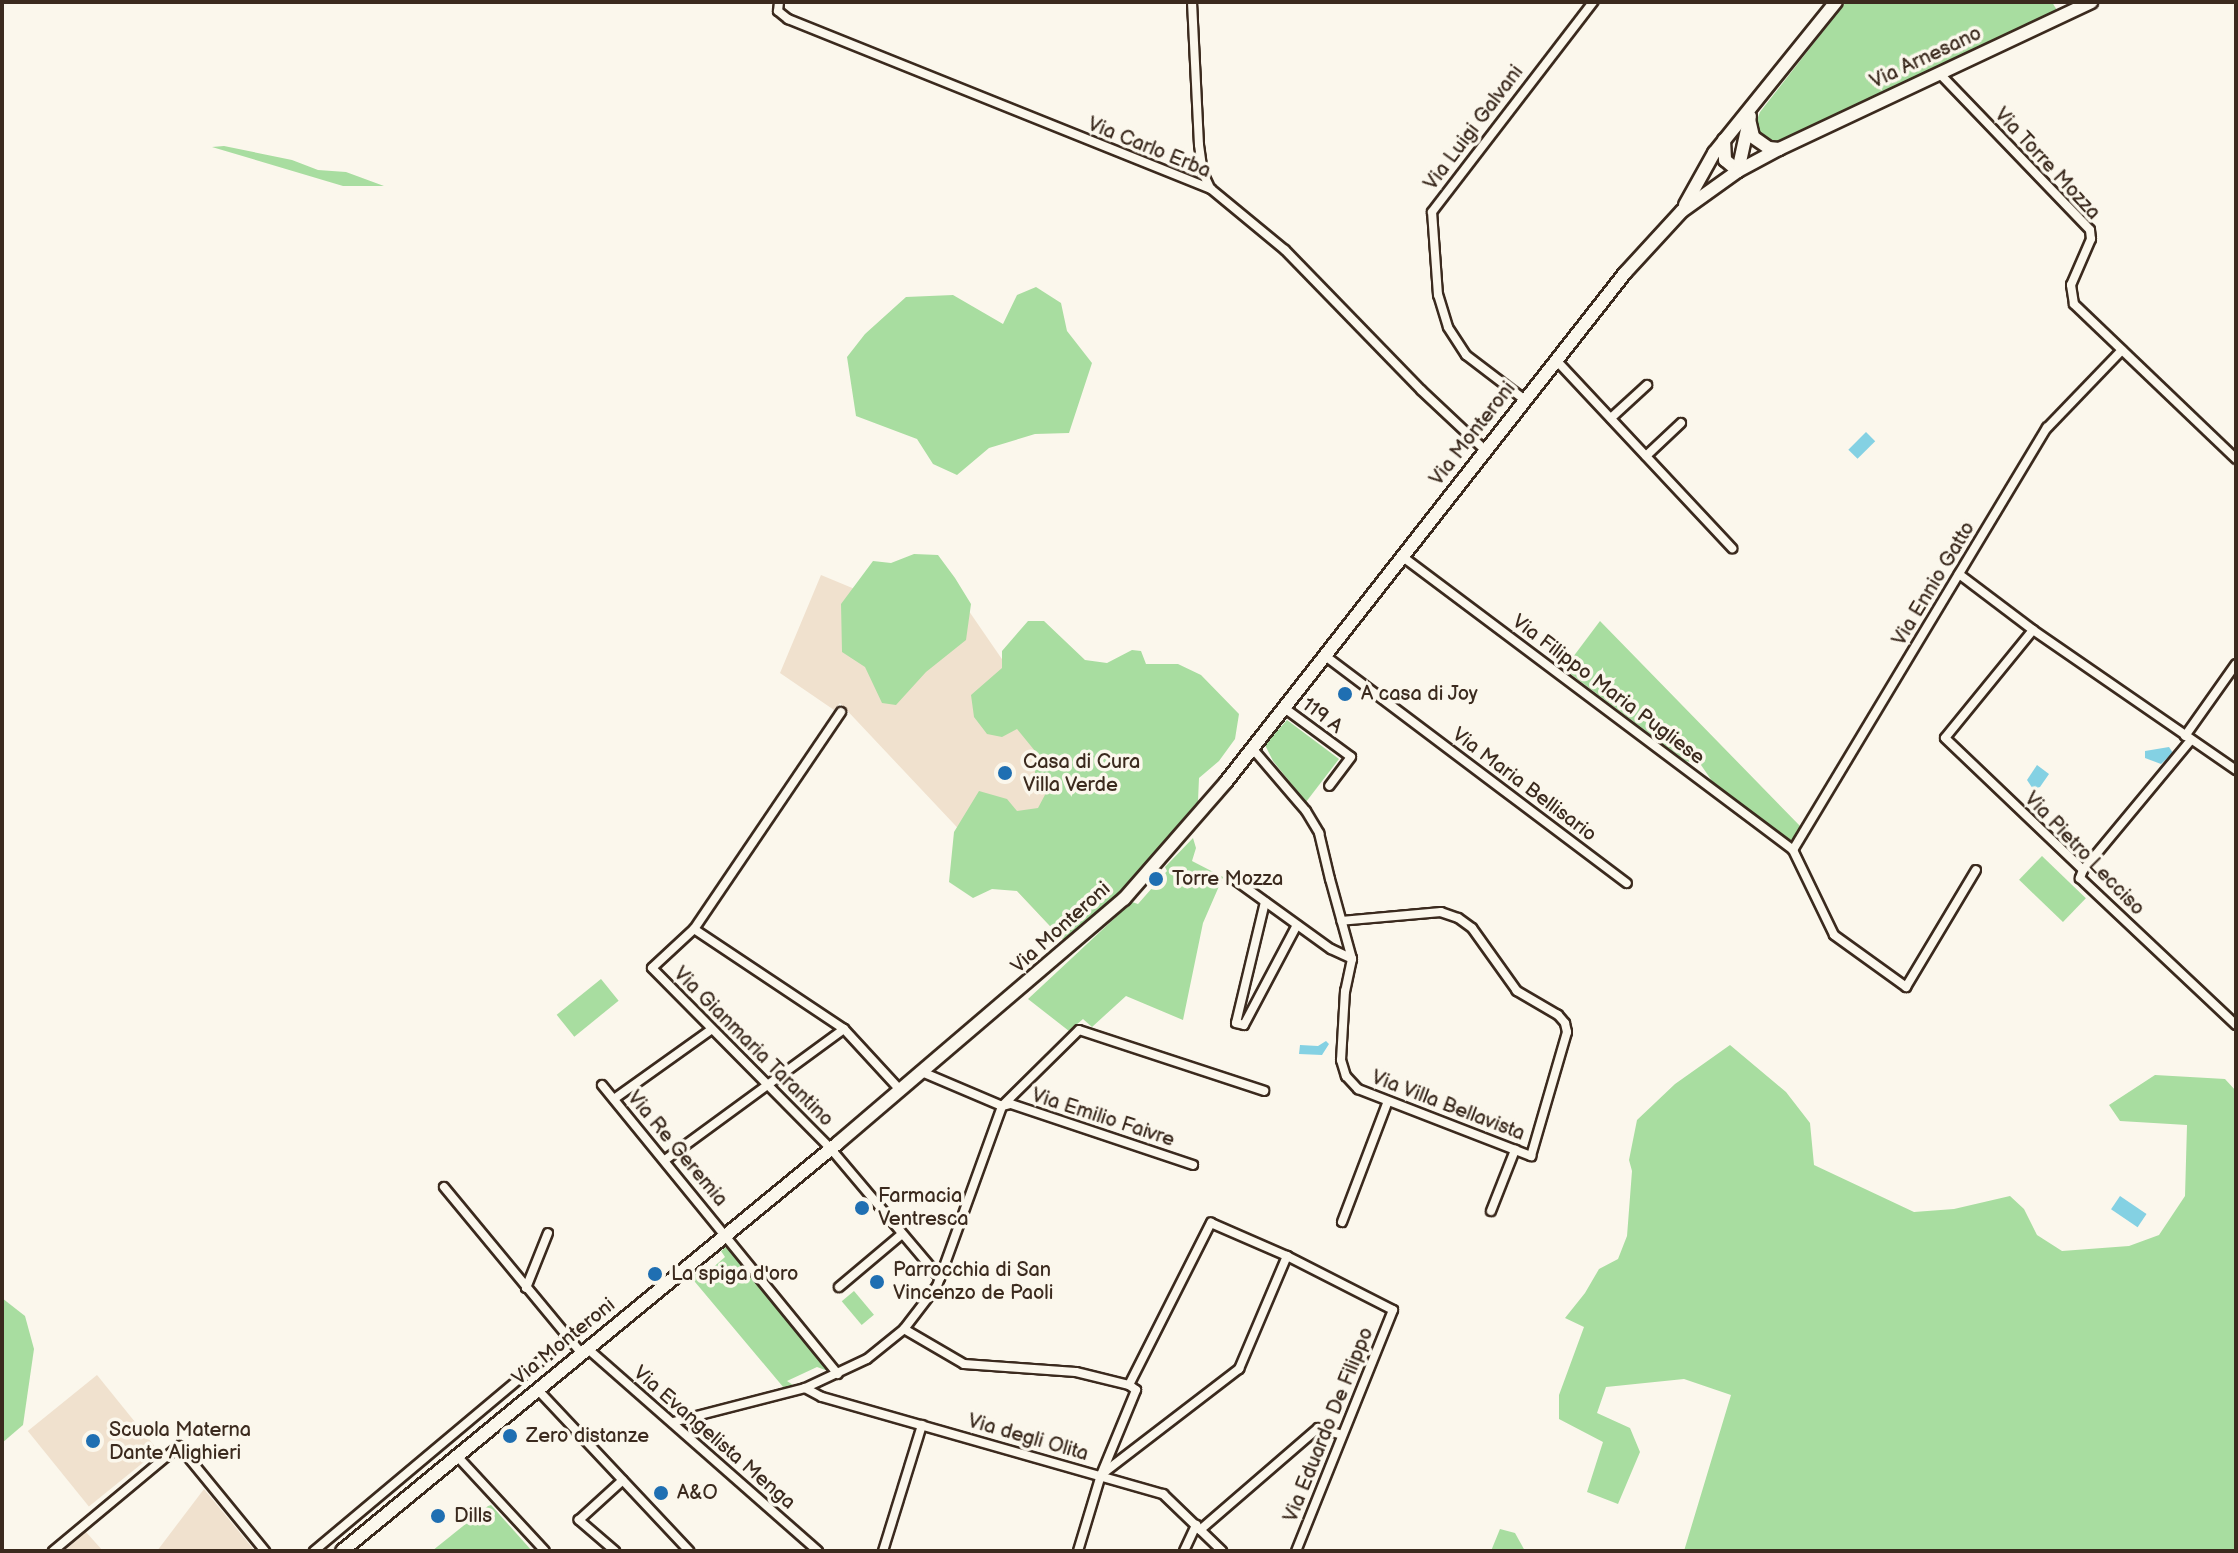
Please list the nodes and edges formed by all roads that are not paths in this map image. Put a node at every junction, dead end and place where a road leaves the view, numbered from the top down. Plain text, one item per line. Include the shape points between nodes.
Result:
1 (779, 2) edge
2 (1192, 2) edge
3 (1593, 2) edge
4 (1836, 2) edge
5 (2091, 2) edge
6 (1940, 74) junction
7 (1751, 113) junction
8 (1724, 140) junction
9 (1779, 149) junction
10 (1738, 171) junction
11 (1211, 189) junction
12 (1682, 211) junction
13 (2122, 350) junction
14 (1556, 360) junction
15 (1647, 385) dead end
16 (1525, 400) junction
17 (1611, 418) junction
18 (1681, 423) dead end
19 (1486, 451) junction
20 (1646, 456) junction
21 (2236, 459) edge
22 (1732, 548) dead end
23 (1403, 557) junction
24 (1959, 574) junction
25 (2033, 630) junction
26 (1324, 655) junction
27 (2236, 664) edge
28 (1283, 707) junction
29 (841, 712) dead end
30 (2188, 738) junction
31 (1252, 748) junction
32 (2236, 770) edge
33 (1329, 786) dead end
34 (1793, 850) junction
35 (1976, 870) dead end
36 (2083, 870) junction
37 (1231, 877) dead end
38 (1627, 883) dead end
39 (1265, 902) junction
40 (1341, 921) junction
41 (1297, 925) junction
42 (694, 929) junction
43 (1352, 959) junction
44 (2236, 1025) edge
45 (712, 1029) junction
46 (844, 1029) junction
47 (922, 1072) junction
48 (602, 1085) dead end
49 (767, 1085) junction
50 (901, 1091) junction
51 (1264, 1091) dead end
52 (614, 1099) junction
53 (1388, 1101) junction
54 (1002, 1106) junction
55 (831, 1149) junction
56 (1515, 1150) junction
57 (665, 1160) junction
58 (1193, 1165) dead end
59 (444, 1187) dead end
60 (1491, 1211) dead end
61 (1342, 1222) dead end
62 (548, 1233) dead end
63 (727, 1234) junction
64 (902, 1234) junction
65 (1287, 1256) junction
66 (940, 1278) junction
67 (839, 1287) dead end
68 (526, 1288) junction
69 (904, 1329) junction
70 (568, 1338) junction
71 (585, 1351) junction
72 (838, 1374) junction
73 (1129, 1385) junction
74 (805, 1388) junction
75 (538, 1390) junction
76 (673, 1422) junction
77 (922, 1425) junction
78 (1342, 1435) junction
79 (457, 1456) junction
80 (1101, 1475) junction
81 (623, 1480) junction
82 (1198, 1527) junction
83 (809, 1543) junction
84 (53, 1551) edge
85 (265, 1551) edge
86 (314, 1551) edge
87 (342, 1551) edge
88 (545, 1551) edge
89 (615, 1551) edge
90 (689, 1551) edge
91 (802, 1551) edge
92 (818, 1551) edge
93 (883, 1551) edge
94 (1078, 1551) edge
95 (1184, 1551) edge
96 (1222, 1551) edge
97 (1296, 1551) edge

1 - 11 street, Via Carlo Erba via 778,11 788,19
2 - 11 street via 1201,161
3 - 16 street, Via Luigi Galvani via 1432,212 1438,295 1448,327 1466,355
4 - 7 main road, Via Monteroni
5 - 6 main road, Via Arnesano
6 - 9 main road, Via Arnesano
6 - 13 street, Via Torre Mozza via 2090,230 2072,298
7 - 8 main road, Via Monteroni
7 - 9 main road via 1753,137
7 - 10 main road, Via Monteroni
8 - 10 main road via 1725,160
8 - 12 main road, Via Monteroni
9 - 10 main road, Via Monteroni
10 - 12 main road, Via Monteroni
11 - 19 street, Via Carlo Erba via 1275,241
12 - 14 main road, Via Monteroni
13 - 21 street, Via Torre Mozza
13 - 24 street, Via Ennio Gatto via 2047,428
14 - 16 main road, Via Monteroni
14 - 17 street
15 - 17 street
16 - 19 main road, Via Monteroni
17 - 20 street
18 - 20 street
19 - 23 main road, Via Monteroni
20 - 22 street
23 - 26 main road, Via Monteroni
23 - 34 street, Via Filippo Maria Pugliese
24 - 25 street
24 - 34 street, Via Ennio Gatto
25 - 30 street
25 - 36 street, Via Pietro Lecciso via 1945,738
26 - 28 main road, Via Monteroni
26 - 38 street, Via Maria Bellisario
27 - 30 street
28 - 31 main road, Via Monteroni
28 - 33 street, 119 A via 1351,757
29 - 42 street
30 - 32 street
30 - 36 street
31 - 40 street, Via Villa Bellavista via 1319,833
31 - 47 main road, Via Monteroni via 1124,899
34 - 35 street via 1834,935 1906,987
36 - 44 street, Via Pietro Lecciso via 2080,878
37 - 39 street
39 - 41 street
39 - 41 street via 1236,1023 1244,1025
40 - 43 street, Via Villa Bellavista
40 - 56 street, Via Villa Bellavista via 1441,912 1458,918 1472,928 1517,991 1565,1023 1567,1032 1531,1156
41 - 43 street
42 - 45 street, Via Gianmaria Tarantino via 652,968
42 - 46 street
43 - 53 street, Via Villa Bellavista via 1341,1060 1358,1089
45 - 49 street, Via Gianmaria Tarantino
45 - 52 street
46 - 49 street
46 - 50 street
47 - 50 main road, Via Monteroni
47 - 54 street, Via Emilio Faivre
48 - 52 street, Via Re Geremia
49 - 55 street, Via Gianmaria Tarantino
49 - 57 street
50 - 55 main road, Via Monteroni
51 - 54 street via 1079,1030
52 - 57 street, Via Re Geremia
53 - 56 street, Via Villa Bellavista
53 - 61 street
54 - 58 street, Via Emilio Faivre via 1011,1104
54 - 66 street
55 - 63 main road, Via Monteroni
55 - 64 street, Via Gianmaria Tarantino
56 - 60 street
57 - 63 street, Via Re Geremia
59 - 68 street, Via Evangelista Menga
62 - 68 street
63 - 71 main road, Via Monteroni
63 - 72 street, Via Re Geremia
64 - 66 street, Via Gianmaria Tarantino
64 - 67 street
65 - 73 street via 1211,1223
65 - 78 street, Via Eduardo De Filippo via 1393,1310
65 - 80 street via 1239,1369
66 - 69 street
68 - 70 street, Via Evangelista Menga
69 - 72 street
69 - 73 street via 964,1364 1076,1372
70 - 71 street, Via Evangelista Menga
70 - 86 street, Via Monteroni
71 - 75 main road, Via Monteroni
71 - 76 street, Via Evangelista Menga
72 - 74 street
73 - 80 street via 1136,1390
74 - 76 street
74 - 77 street, Via degli Olita
75 - 79 main road, Via Monteroni
75 - 81 street
76 - 83 street, Via Evangelista Menga
77 - 80 street, Via degli Olita
77 - 93 street
78 - 82 street via 1318,1428
78 - 97 street, Via Eduardo De Filippo
79 - 87 main road, Via Monteroni
79 - 88 street
80 - 82 street, Via degli Olita via 1163,1494
80 - 94 street
81 - 89 street via 579,1520
81 - 90 street
82 - 95 street
82 - 96 street, Via degli Olita
83 - 91 street
83 - 92 street, Via Evangelista Menga
84 - 85 street via 179,1446

